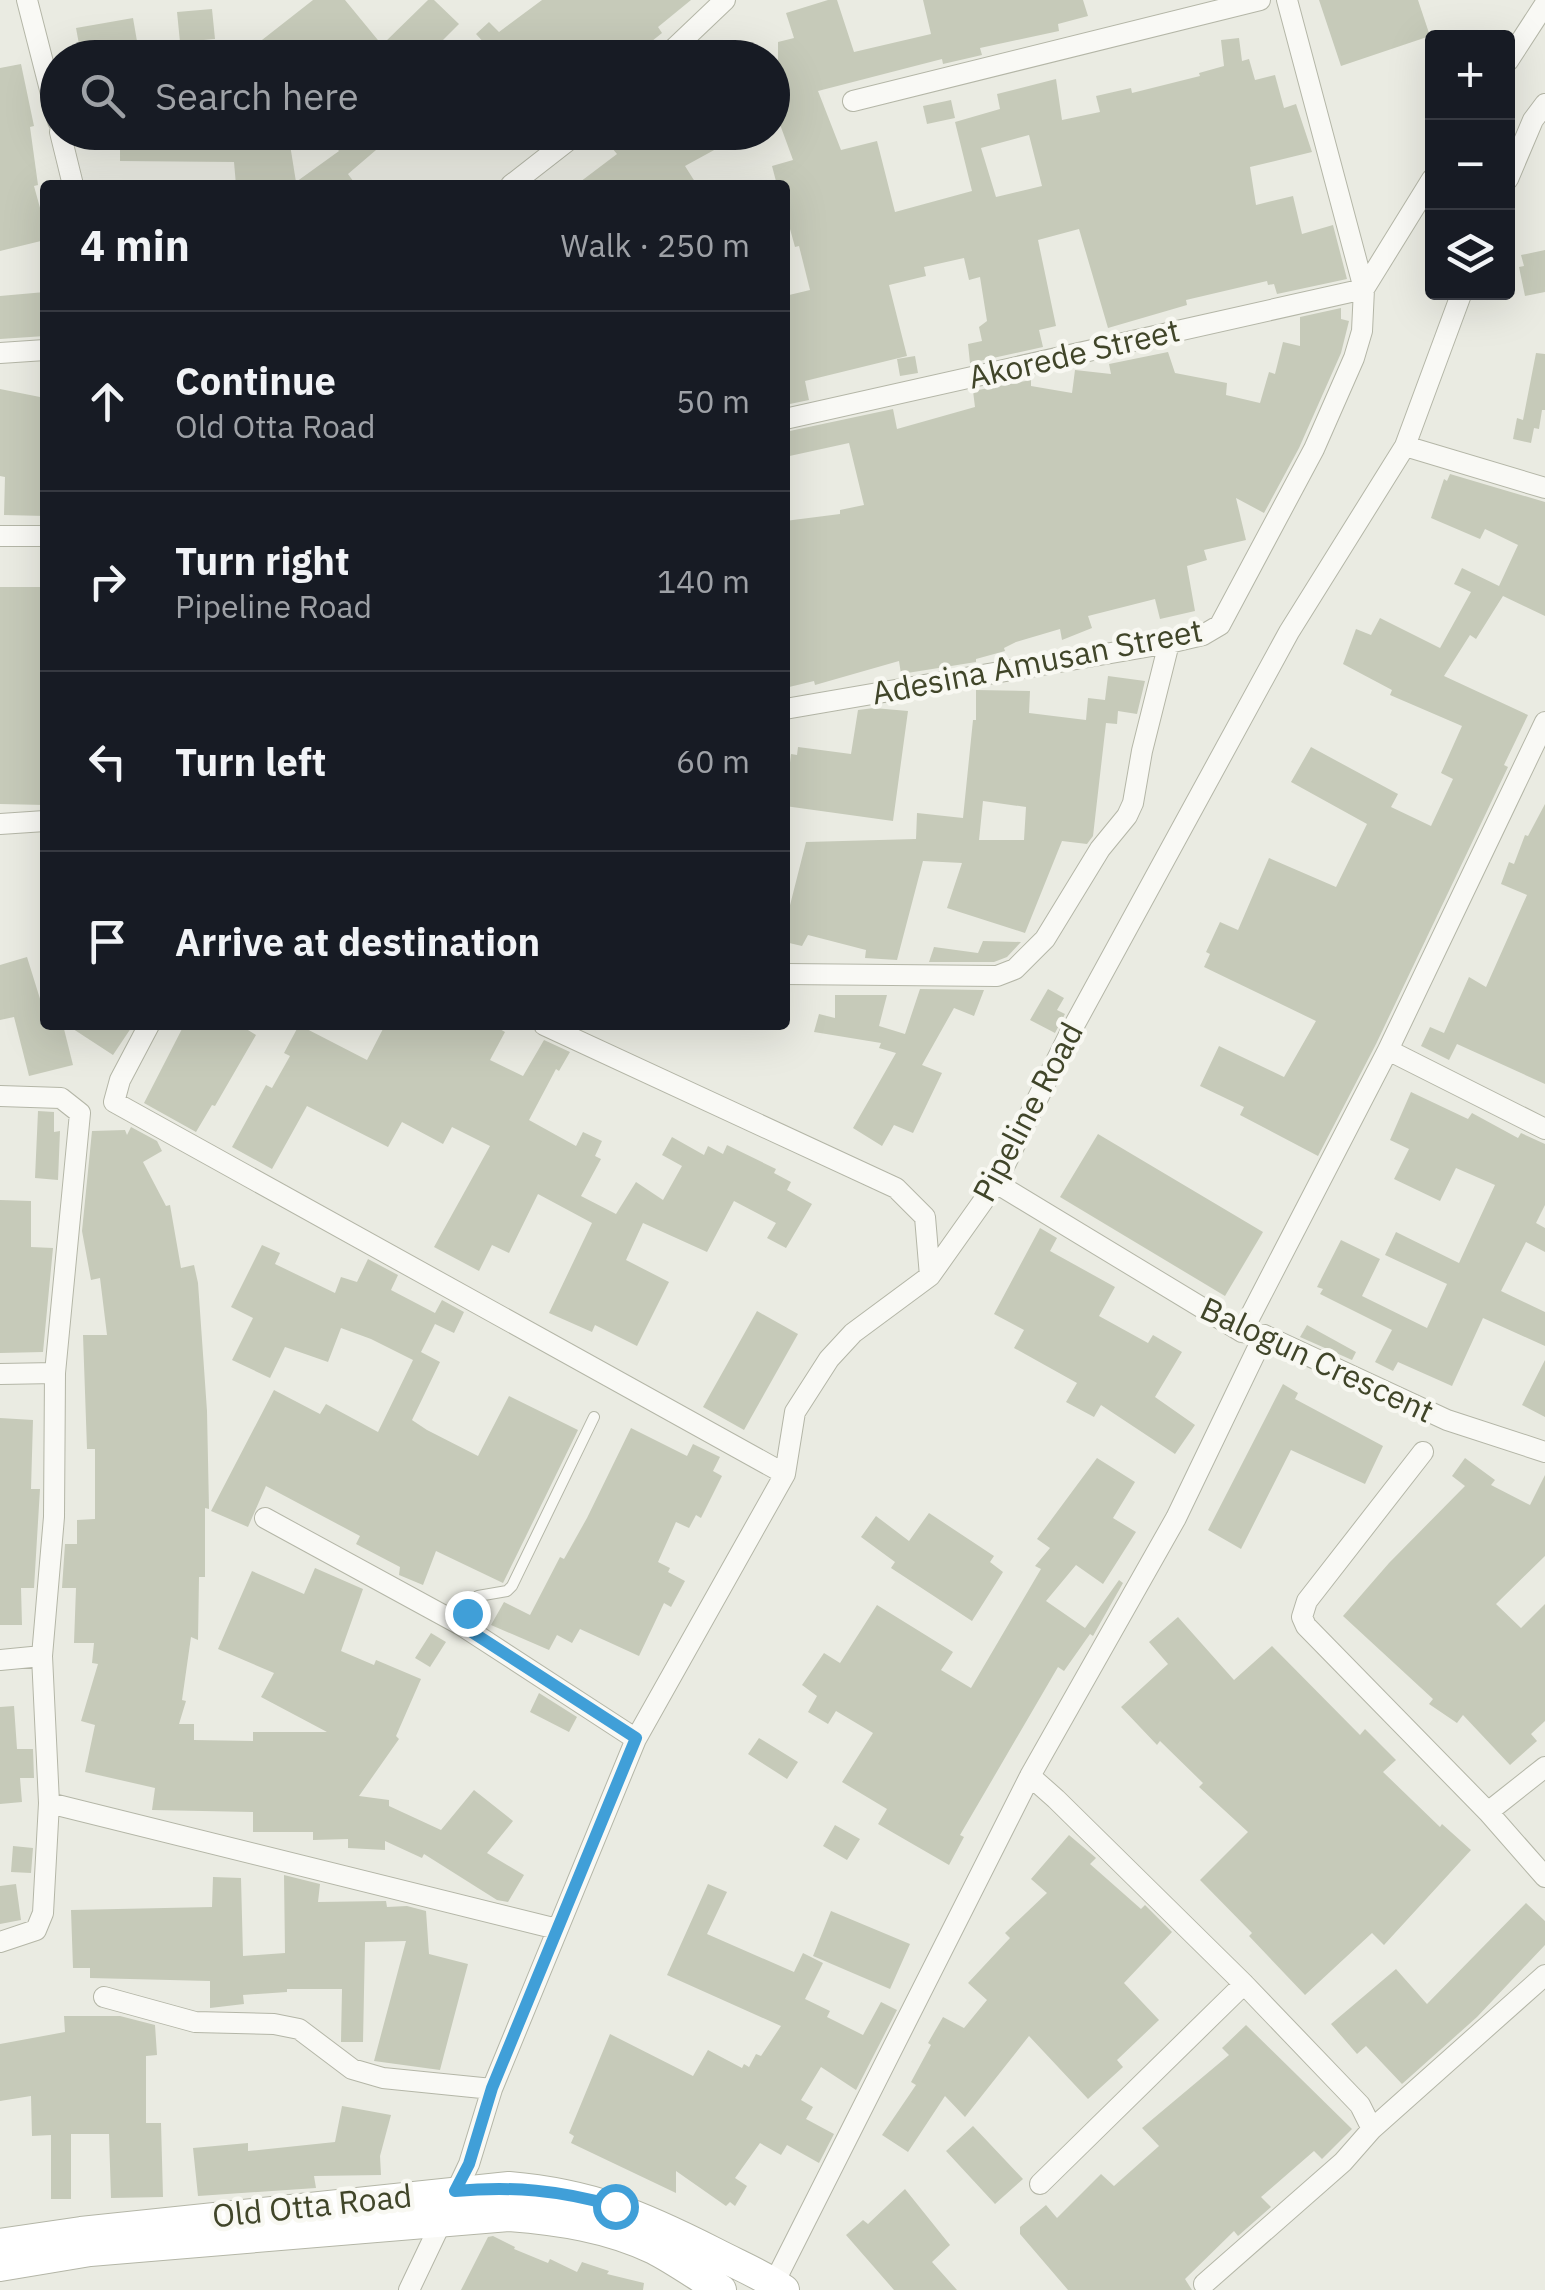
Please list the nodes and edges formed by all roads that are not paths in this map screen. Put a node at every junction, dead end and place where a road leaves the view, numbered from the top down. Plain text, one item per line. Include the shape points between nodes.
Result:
1 (27, 0) edge
2 (725, 0) edge
3 (1260, 0) edge
4 (1287, 0) edge
5 (1545, 4) edge
6 (683, 40) edge
7 (1515, 50) edge
8 (40, 51) edge
9 (853, 101) dead end
10 (1545, 104) edge
11 (64, 150) edge
12 (556, 150) edge
13 (1515, 162) edge
14 (72, 180) edge
15 (518, 180) edge
16 (1425, 190) edge
17 (1364, 290) junction
18 (1459, 300) edge
19 (40, 350) edge
20 (0, 352) edge
21 (790, 418) edge
22 (1405, 446) junction
23 (1545, 488) edge
24 (0, 536) edge
25 (40, 536) edge
26 (1168, 643) junction
27 (790, 707) edge
28 (1545, 722) edge
29 (40, 821) edge
30 (0, 824) edge
31 (790, 974) edge
32 (146, 1030) edge
33 (560, 1030) edge
34 (1388, 1050) junction
35 (0, 1096) edge
36 (1545, 1129) edge
37 (996, 1184) junction
38 (930, 1276) junction
39 (1242, 1332) junction
40 (1264, 1335) junction
41 (0, 1374) edge
42 (55, 1374) junction
43 (594, 1416) dead end
44 (1424, 1452) dead end
45 (1545, 1452) edge
46 (785, 1474) junction
47 (266, 1518) dead end
48 (461, 1625) junction
49 (42, 1656) junction
50 (0, 1660) edge
51 (636, 1738) junction
52 (1545, 1767) edge
53 (1030, 1776) junction
54 (49, 1804) junction
55 (1488, 1812) junction
56 (1545, 1877) edge
57 (556, 1930) junction
58 (0, 1942) edge
59 (1545, 1975) edge
60 (1244, 1984) junction
61 (104, 1997) dead end
62 (492, 2088) junction
63 (1372, 2129) junction
64 (1040, 2184) dead end
65 (455, 2191) junction
66 (441, 2220) junction
67 (0, 2244) edge
68 (0, 2266) edge
69 (1204, 2284) dead end
70 (779, 2287) edge
71 (409, 2290) edge
72 (721, 2290) edge

1 - 8 street
2 - 6 street
3 - 9 street
4 - 17 street
5 - 7 street
10 - 13 street
11 - 14 street
12 - 15 street
16 - 17 street
17 - 21 street, Akorede Street
17 - 26 street, Adesina Amusan Street via 1354,358 1232,607 1220,625
18 - 22 street, Pipeline Road
19 - 20 street
22 - 23 street
22 - 37 street, Pipeline Road via 1280,649 1070,1033
24 - 25 street
26 - 27 street, Adesina Amusan Street
26 - 31 street via 1127,816 1044,939 1015,969 997,976
28 - 34 street
29 - 30 street
32 - 46 street via 114,1102
33 - 38 street via 896,1188 925,1217
34 - 36 street
34 - 39 street
35 - 42 street via 60,1098 80,1113
37 - 38 street, Pipeline Road
37 - 39 street, Balogun Crescent
38 - 46 street, Pipeline Road via 853,1332 829,1358 795,1412
39 - 40 street, Balogun Crescent
40 - 45 street, Balogun Crescent via 1448,1420
40 - 53 street via 1176,1518
41 - 42 street
42 - 49 street via 54,1517
43 - 48 lane via 512,1586 478,1596
44 - 55 street via 1302,1616
46 - 51 street, Pipeline Road
47 - 48 street
48 - 51 street
49 - 50 street
49 - 54 street
51 - 57 street, Pipeline Road
52 - 55 street
53 - 60 street
53 - 70 street
54 - 57 street
54 - 58 street via 44,1914 36,1930
55 - 56 street
57 - 62 street, Pipeline Road
59 - 63 street
60 - 63 street via 1360,2105
60 - 64 street
61 - 62 street via 195,2022 299,2028 352,2069 382,2078
62 - 65 street, Pipeline Road
63 - 69 street
65 - 66 street, Pipeline Road
65 - 67 main road, Old Otta Road
65 - 70 main road, Old Otta Road via 508,2186 602,2202
66 - 68 main road, Old Otta Road
66 - 71 street, Pipeline Road
66 - 72 main road, Old Otta Road via 509,2216 614,2233

